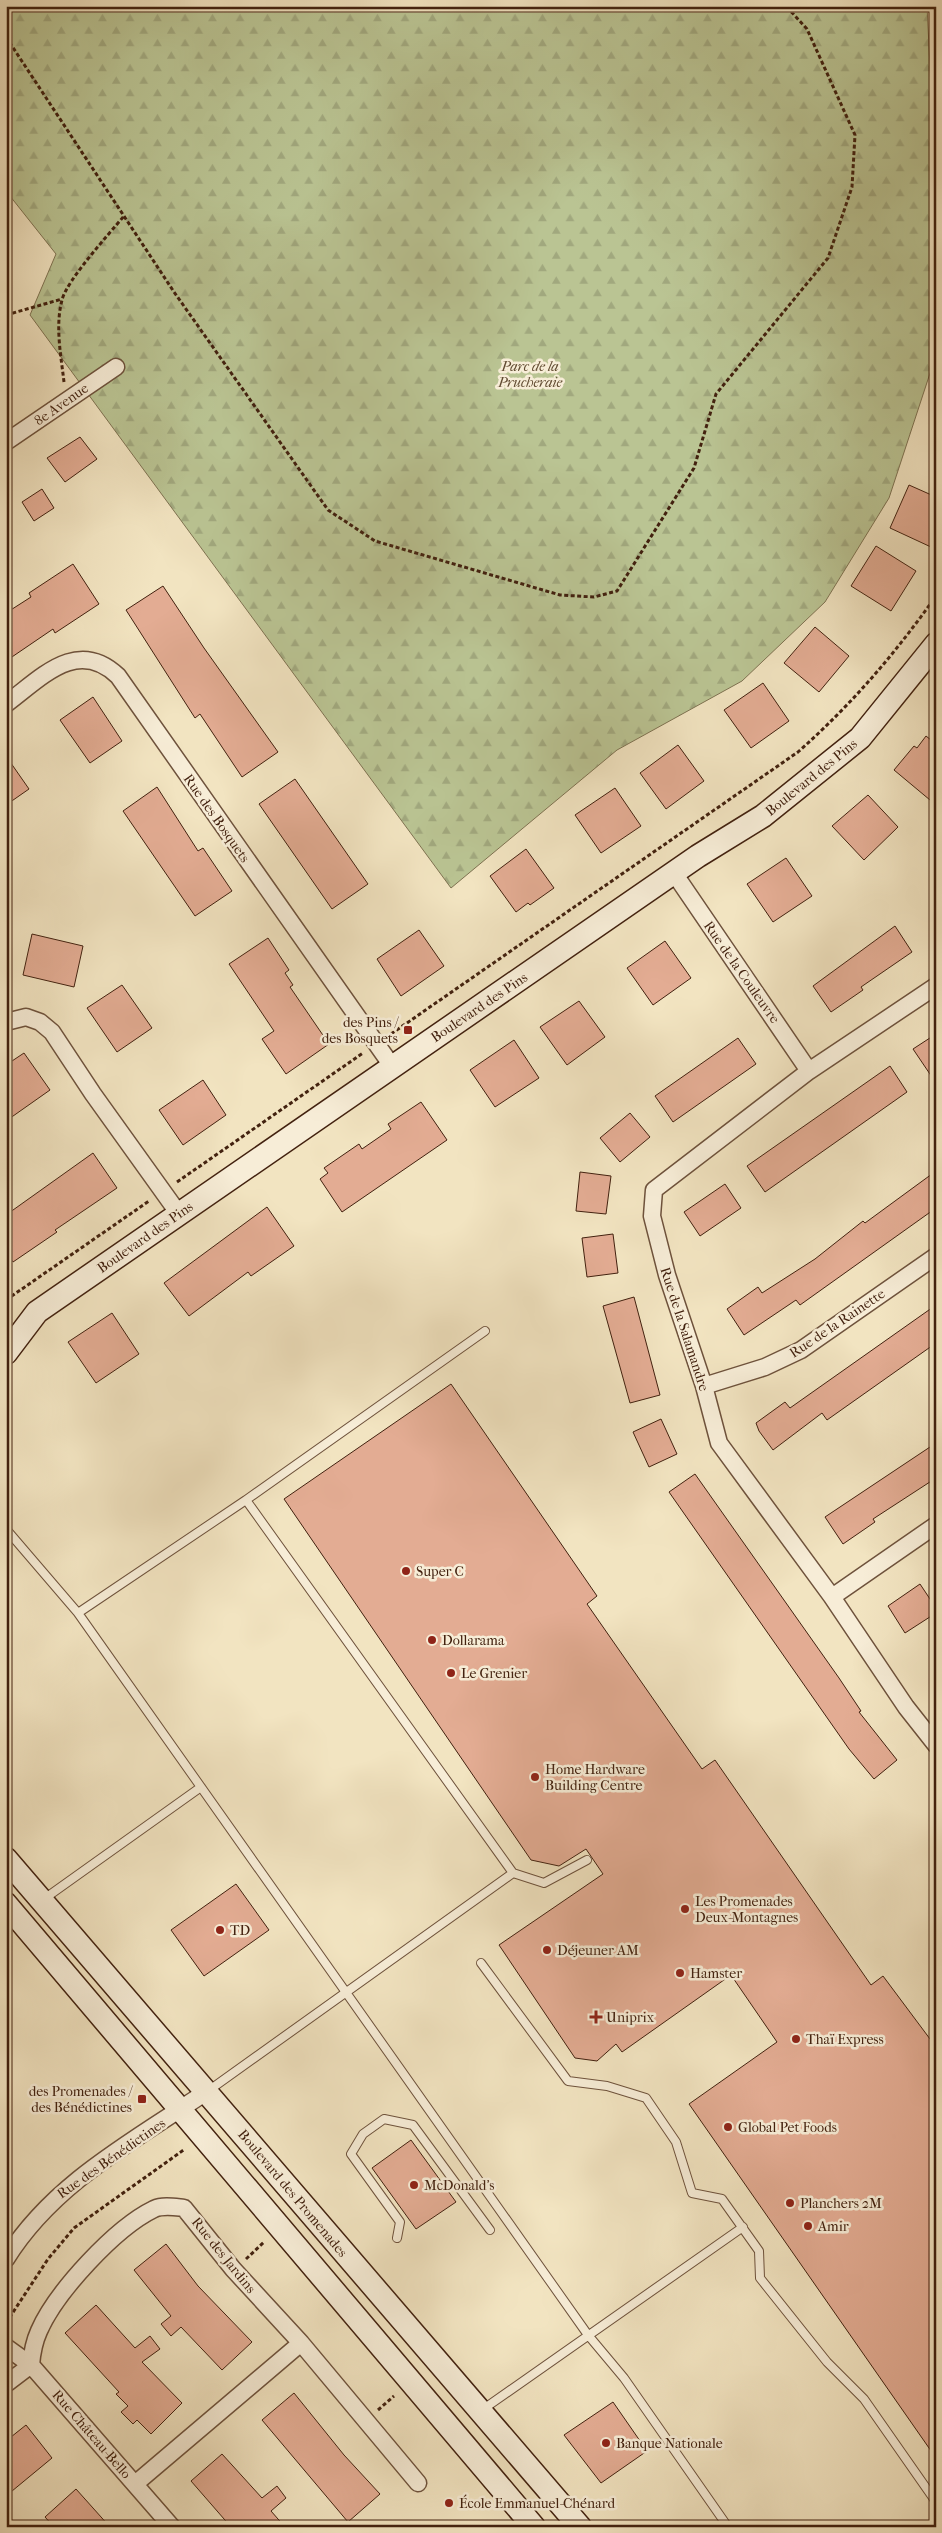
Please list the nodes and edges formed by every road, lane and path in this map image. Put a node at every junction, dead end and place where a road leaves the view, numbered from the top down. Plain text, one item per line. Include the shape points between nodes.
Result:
1 (786, 6) edge
2 (6, 37) edge
3 (124, 216) junction
4 (62, 299) junction
5 (6, 316) edge
6 (116, 366) dead end
7 (66, 401) junction
8 (6, 442) edge
9 (936, 596) edge
10 (936, 644) edge
11 (6, 704) edge
12 (674, 873) junction
13 (936, 986) edge
14 (6, 1022) edge
15 (393, 1034) dead end
16 (362, 1054) dead end
17 (392, 1066) junction
18 (809, 1071) junction
19 (180, 1180) dead end
20 (147, 1203) dead end
21 (179, 1214) junction
22 (936, 1256) edge
23 (6, 1300) edge
24 (37, 1312) junction
25 (6, 1323) edge
26 (484, 1331) dead end
27 (6, 1353) edge
28 (704, 1386) junction
29 (246, 1500) junction
30 (936, 1525) edge
31 (6, 1529) edge
32 (832, 1597) junction
33 (78, 1613) junction
34 (936, 1745) edge
35 (201, 1787) junction
36 (6, 1859) edge
37 (587, 1860) dead end
38 (513, 1873) junction
39 (42, 1900) junction
40 (10, 1917) edge
41 (481, 1963) dead end
42 (345, 1992) junction
43 (206, 2092) junction
44 (181, 2109) junction
45 (185, 2149) dead end
46 (743, 2227) junction
47 (490, 2230) dead end
48 (398, 2238) dead end
49 (264, 2242) dead end
50 (6, 2259) edge
51 (242, 2262) dead end
52 (6, 2324) edge
53 (588, 2336) junction
54 (301, 2343) junction
55 (6, 2347) edge
56 (31, 2365) junction
57 (6, 2384) edge
58 (394, 2396) dead end
59 (480, 2412) junction
60 (372, 2414) dead end
61 (418, 2483) dead end
62 (135, 2484) junction
63 (936, 2502) edge
64 (172, 2527) edge
65 (534, 2527) edge
66 (580, 2527) edge
67 (728, 2527) edge

1 - 3 path via 807,29 855,135 852,187 828,258 716,394 694,468 617,591 594,597 560,595 375,541 328,510
2 - 3 path
3 - 4 path via 79,271
4 - 5 path
4 - 7 path via 59,336
6 - 7 street, 8e Avenue
7 - 8 street, 8e Avenue
9 - 15 path, Boulevard des Pins via 884,666 839,716 798,752
10 - 12 street, Boulevard des Pins via 860,738 763,816
11 - 17 street, Rue des Bosquets via 58,666 90,659 107,665 118,676
12 - 17 street, Boulevard des Pins
12 - 18 street, Rue de la Couleuvre
13 - 18 street, Rue de la Salamandre
14 - 21 street via 26,1017 40,1022 52,1032
16 - 19 path, Boulevard des Pins
17 - 21 street, Boulevard des Pins
18 - 28 street, Rue de la Salamandre via 654,1190 652,1216 667,1275
20 - 23 path, Boulevard des Pins
21 - 24 street, Boulevard des Pins
22 - 28 street, Rue de la Rainette via 801,1350 765,1367
24 - 25 street
24 - 27 street, Boulevard des Pins
26 - 29 lane
28 - 32 street, Rue de la Salamandre via 719,1443
29 - 33 lane
29 - 38 lane
30 - 32 street
31 - 33 lane
32 - 34 street, Rue de la Salamandre via 906,1708
33 - 35 lane
35 - 39 lane
35 - 42 lane
36 - 39 street, Boulevard des Promenades
37 - 38 lane via 544,1883
38 - 42 lane
39 - 43 street, Boulevard des Promenades
40 - 44 street
41 - 46 lane via 568,2082 607,2086 646,2098 676,2142 692,2193 722,2199
42 - 43 lane
42 - 53 lane
43 - 44 street, Rue des Bénédictines
43 - 59 street, Boulevard des Promenades
44 - 50 street, Rue des Bénédictines via 60,2193 29,2225
44 - 65 street
45 - 52 path via 74,2228 48,2259
46 - 53 lane
46 - 63 lane via 759,2251 760,2278 827,2362 864,2398
47 - 48 lane via 414,2125 384,2119 363,2134 351,2154 400,2222
49 - 51 path
53 - 59 lane
53 - 67 lane via 624,2378
54 - 56 street, Rue des Jardins via 233,2269 195,2218 184,2208 168,2206 154,2209 94,2256 71,2283 40,2330 33,2347
54 - 61 street, Rue des Jardins
54 - 62 street
55 - 56 street, Rue Château-Bello
56 - 57 street
56 - 62 street, Rue Château-Bello
58 - 60 path
59 - 66 street, Boulevard des Promenades
62 - 64 street, Rue Château-Bello

